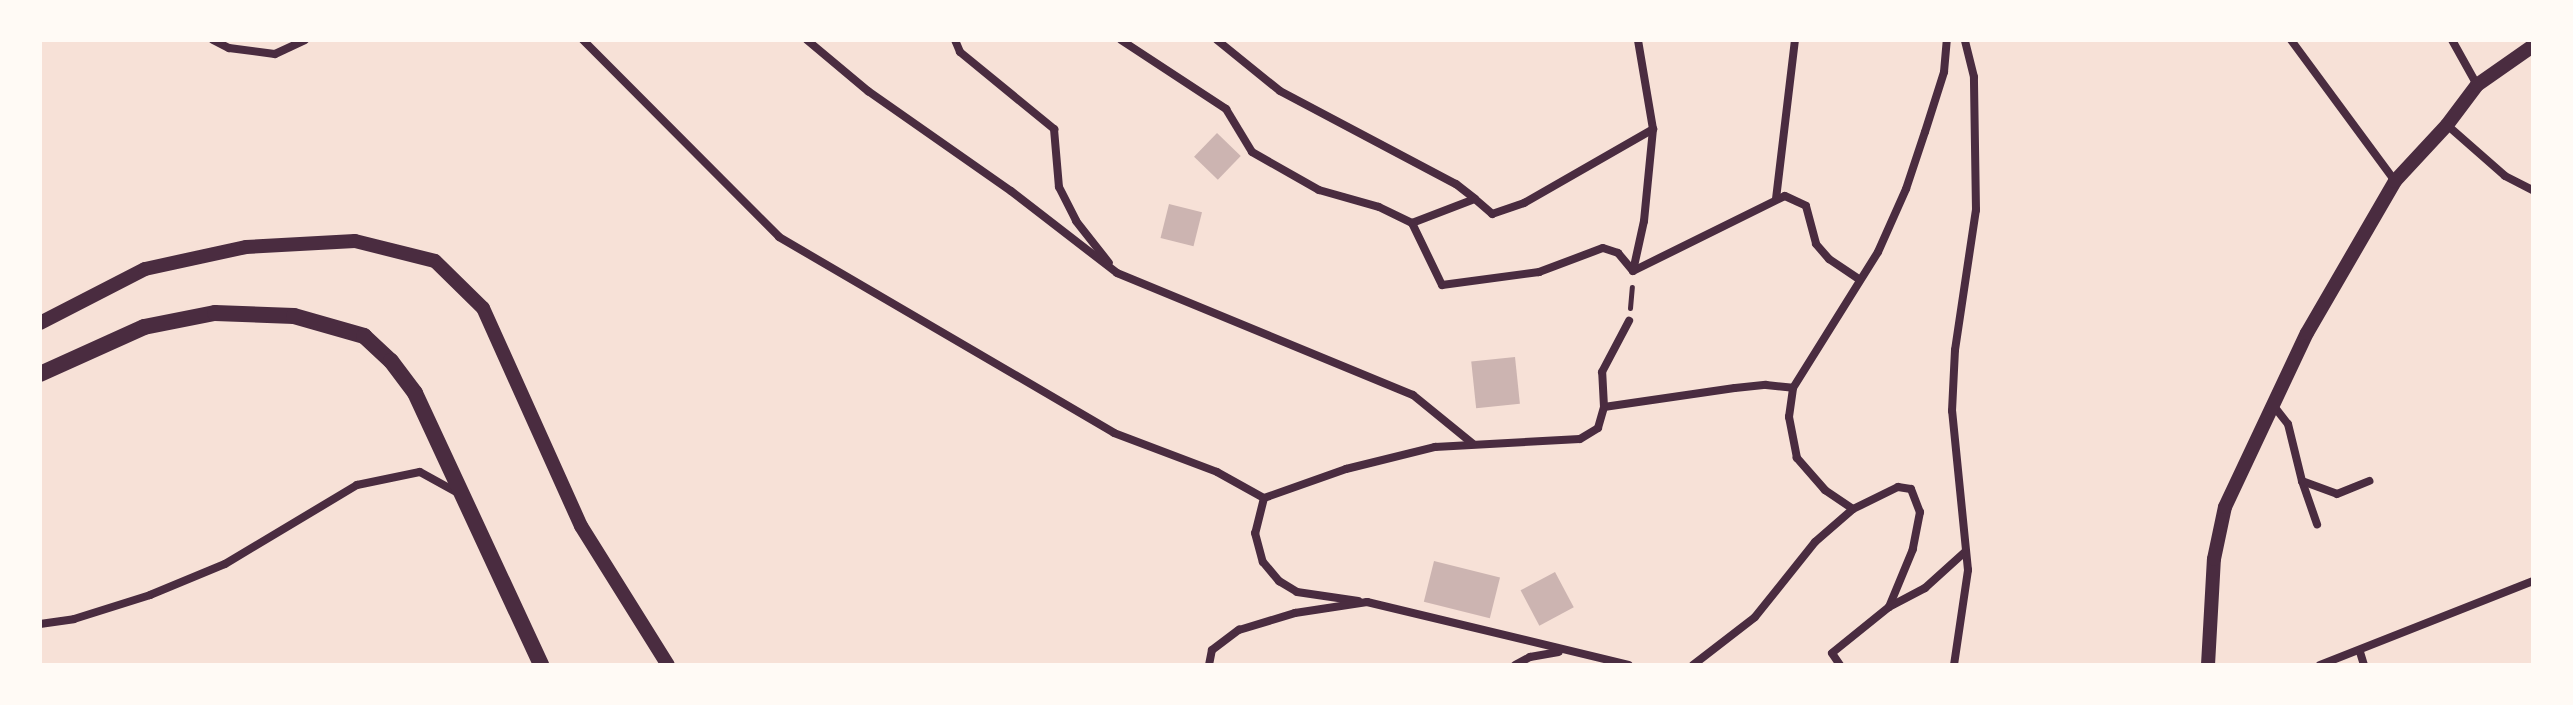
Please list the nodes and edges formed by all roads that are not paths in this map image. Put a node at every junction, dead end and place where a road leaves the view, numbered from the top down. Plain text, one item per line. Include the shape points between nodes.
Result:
1 (213, 40) edge
2 (305, 40) edge
3 (583, 40) edge
4 (807, 40) edge
5 (955, 40) edge
6 (1121, 40) edge
7 (1217, 40) edge
8 (1638, 40) edge
9 (1795, 40) edge
10 (1947, 40) edge
11 (1965, 40) edge
12 (2291, 40) edge
13 (2452, 40) edge
14 (2533, 46) edge
15 (2477, 85) junction
16 (2447, 125) junction
17 (1653, 129) junction
18 (2395, 181) junction
19 (2533, 190) edge
20 (1475, 199) junction
21 (1776, 199) junction
22 (1412, 223) junction
23 (1633, 271) junction
24 (1117, 273) junction
25 (1860, 280) junction
26 (1629, 321) road end
27 (40, 323) edge
28 (40, 374) edge
29 (1793, 388) junction
30 (2272, 404) junction
31 (1604, 407) junction
32 (1473, 444) junction
33 (2302, 481) junction
34 (2369, 481) dead end
35 (464, 496) junction
36 (1264, 498) junction
37 (1853, 509) junction
38 (2317, 524) dead end
39 (1966, 551) junction
40 (2533, 581) edge
41 (1367, 602) junction
42 (1889, 607) junction
43 (40, 624) edge
44 (1564, 651) junction
45 (2360, 652) junction
46 (541, 665) edge
47 (668, 665) edge
48 (1209, 665) edge
49 (1515, 665) edge
50 (1629, 665) edge
51 (1693, 665) edge
52 (1840, 665) edge
53 (1954, 665) edge
54 (2208, 665) edge
55 (2320, 665) edge
56 (2364, 665) edge

1 - 2 street via 229,48 275,54
3 - 36 street via 779,237 1114,433 1217,472
4 - 24 street via 868,91
5 - 24 street via 960,52 1054,129 1059,187 1076,221
6 - 22 street via 1226,109 1252,152 1319,190 1379,207
7 - 20 street via 1280,91
8 - 17 street
9 - 21 street
10 - 25 street via 1944,72 1906,189
11 - 39 street via 1974,77 1976,210 1962,290 1952,411
12 - 18 street
13 - 15 street
14 - 15 street
15 - 16 street
16 - 18 street
16 - 19 street via 2505,176
17 - 20 street via 1524,203 1492,214
17 - 23 street
18 - 30 street
20 - 22 street
21 - 23 street
21 - 25 street via 1785,196 1806,206 1816,244
22 - 23 street via 1442,285 1539,272 1603,248 1618,253
24 - 32 street via 1413,395
25 - 29 street
26 - 31 street via 1602,372
27 - 47 street via 145,269 246,247 355,241 435,261 483,308 581,526
28 - 35 main road via 144,327 215,313 294,316 364,336 415,393
29 - 31 street via 1751,386
29 - 37 street via 1789,417 1797,458 1825,490
30 - 33 street via 2288,424
30 - 54 street via 2225,507 2214,559
31 - 32 street via 1598,428 1580,439
32 - 36 street via 1435,447 1346,469
33 - 34 street via 2337,494
33 - 38 street
35 - 43 street via 420,472 357,485 225,564 150,595
35 - 46 main road
36 - 41 street via 1255,533 1263,562 1279,581 1297,592
37 - 42 street via 1898,487 1911,489 1920,512 1913,549
37 - 51 street via 1815,542 1755,617
39 - 42 street via 1925,588
39 - 53 street via 1967,593
40 - 45 street
41 - 44 street
41 - 48 street via 1295,613 1239,630 1212,650
42 - 52 street via 1832,653
44 - 49 street
44 - 50 street
45 - 55 street
45 - 56 street

